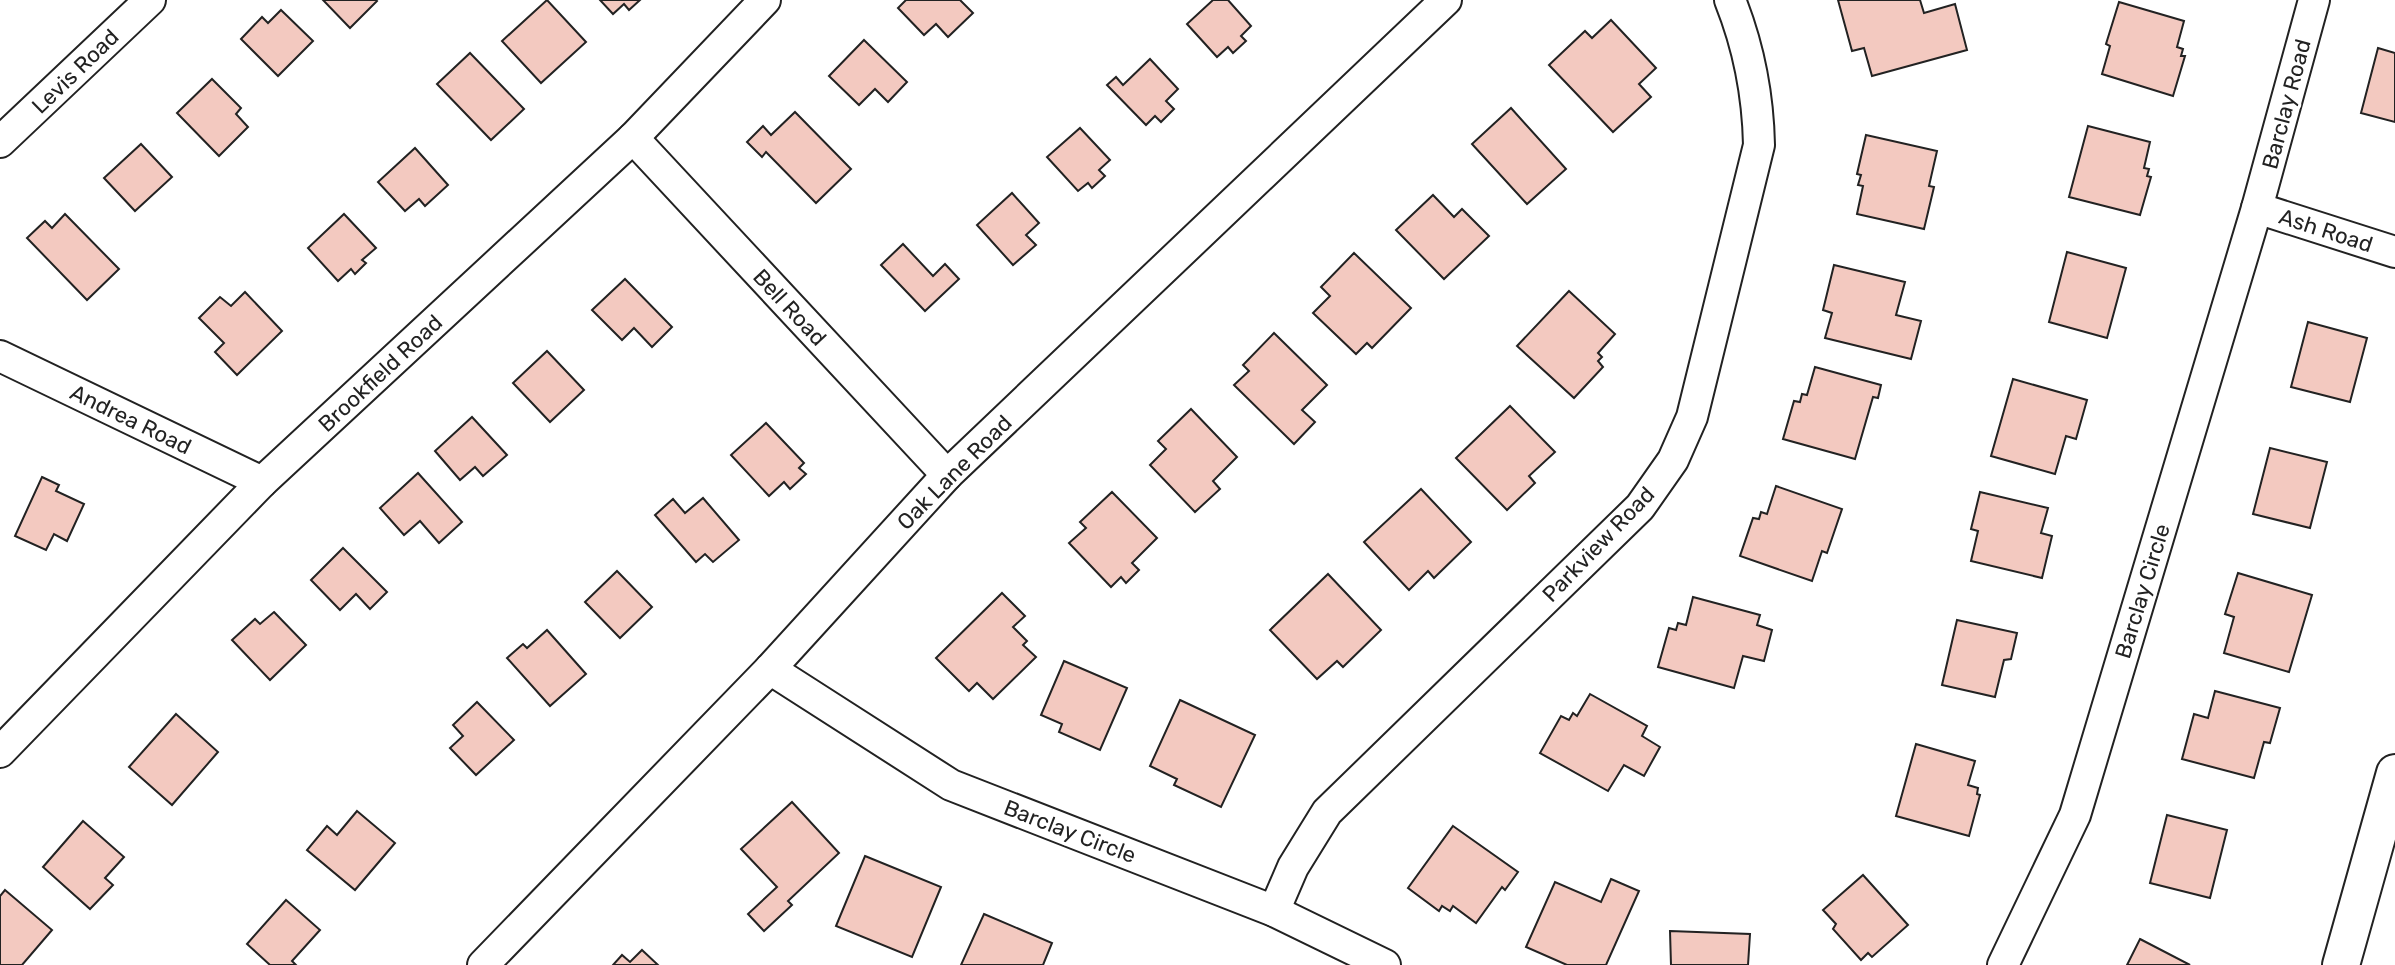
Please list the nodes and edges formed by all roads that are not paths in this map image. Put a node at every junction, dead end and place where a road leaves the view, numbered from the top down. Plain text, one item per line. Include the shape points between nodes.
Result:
1 (150, 0) edge
2 (765, 0) edge
3 (1446, 0) edge
4 (1730, 0) edge
5 (2314, 0) edge
6 (633, 138) junction
7 (0, 142) edge
8 (2257, 208) junction
9 (2395, 252) edge
10 (0, 356) edge
11 (947, 475) junction
12 (262, 482) junction
13 (770, 669) junction
14 (0, 752) edge
15 (2395, 773) edge
16 (1274, 911) junction
17 (483, 965) edge
18 (1385, 965) edge
19 (2003, 965) edge
20 (2341, 965) edge

1 - 7 street, Levis Road
2 - 6 street, Brookfield Road
3 - 11 street, Oak Lane Road
4 - 16 street, Parkview Road via 1758,110 1759,145 1692,417 1673,460 1640,507 1327,812 1293,867
5 - 8 street, Barclay Road
6 - 11 street, Bell Road
6 - 12 street, Brookfield Road
8 - 9 street, Ash Road
8 - 19 street, Barclay Circle via 2075,815
10 - 12 street, Andrea Road
11 - 13 street, Oak Lane Road
12 - 14 street, Brookfield Road
13 - 16 street, Barclay Circle via 951,785
13 - 17 street, Oak Lane Road
15 - 20 street
16 - 18 street, Barclay Circle

